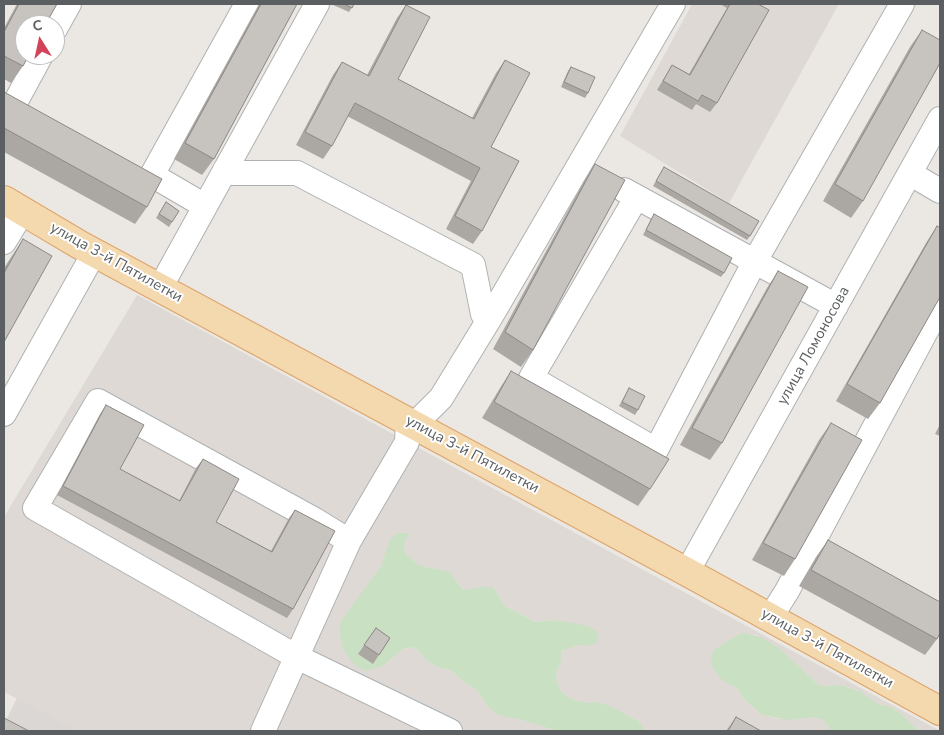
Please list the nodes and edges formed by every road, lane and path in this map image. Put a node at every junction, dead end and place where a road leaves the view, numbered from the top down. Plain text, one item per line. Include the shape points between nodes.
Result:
1 (69, 4) edge
2 (247, 4) edge
3 (317, 4) edge
4 (673, 4) edge
5 (902, 4) edge
6 (63, 15) edge
7 (36, 65) edge
8 (17, 102) edge
9 (940, 119) edge
10 (225, 170) junction
11 (593, 172) junction
12 (911, 174) junction
13 (940, 191) edge
14 (636, 198) junction
15 (13, 205) edge
16 (205, 206) junction
17 (4, 242) edge
18 (94, 252) junction
19 (755, 261) junction
20 (160, 288) junction
21 (940, 305) edge
22 (836, 306) junction
23 (490, 318) junction
24 (4, 414) edge
25 (411, 422) junction
26 (349, 541) junction
27 (687, 572) junction
28 (770, 618) junction
29 (297, 657) junction
30 (940, 711) edge
31 (264, 731) edge
32 (450, 731) edge

1 - 6 street
2 - 16 street via 143,171
3 - 10 street
4 - 11 street
5 - 19 street
7 - 8 street
9 - 12 street, улица Ломоносова
10 - 16 street
10 - 23 street via 233,174 297,173 473,265 483,314
11 - 14 street
11 - 23 street
12 - 13 street
12 - 22 street, улица Ломоносова
14 - 19 street
14 - 19 street via 531,378 656,450
15 - 17 street
15 - 18 main road, улица 3-й Пятилетки
16 - 20 street
18 - 20 main road, улица 3-й Пятилетки
18 - 24 street
19 - 22 street
20 - 25 main road, улица 3-й Пятилетки
21 - 28 street via 820,548
22 - 27 street, улица Ломоносова
23 - 25 street via 441,398
25 - 26 street via 407,442
25 - 27 main road, улица 3-й Пятилетки
26 - 29 street
26 - 29 street via 98,401 35,508
27 - 28 main road, улица 3-й Пятилетки
28 - 30 main road, улица 3-й Пятилетки
29 - 31 street
29 - 32 street

